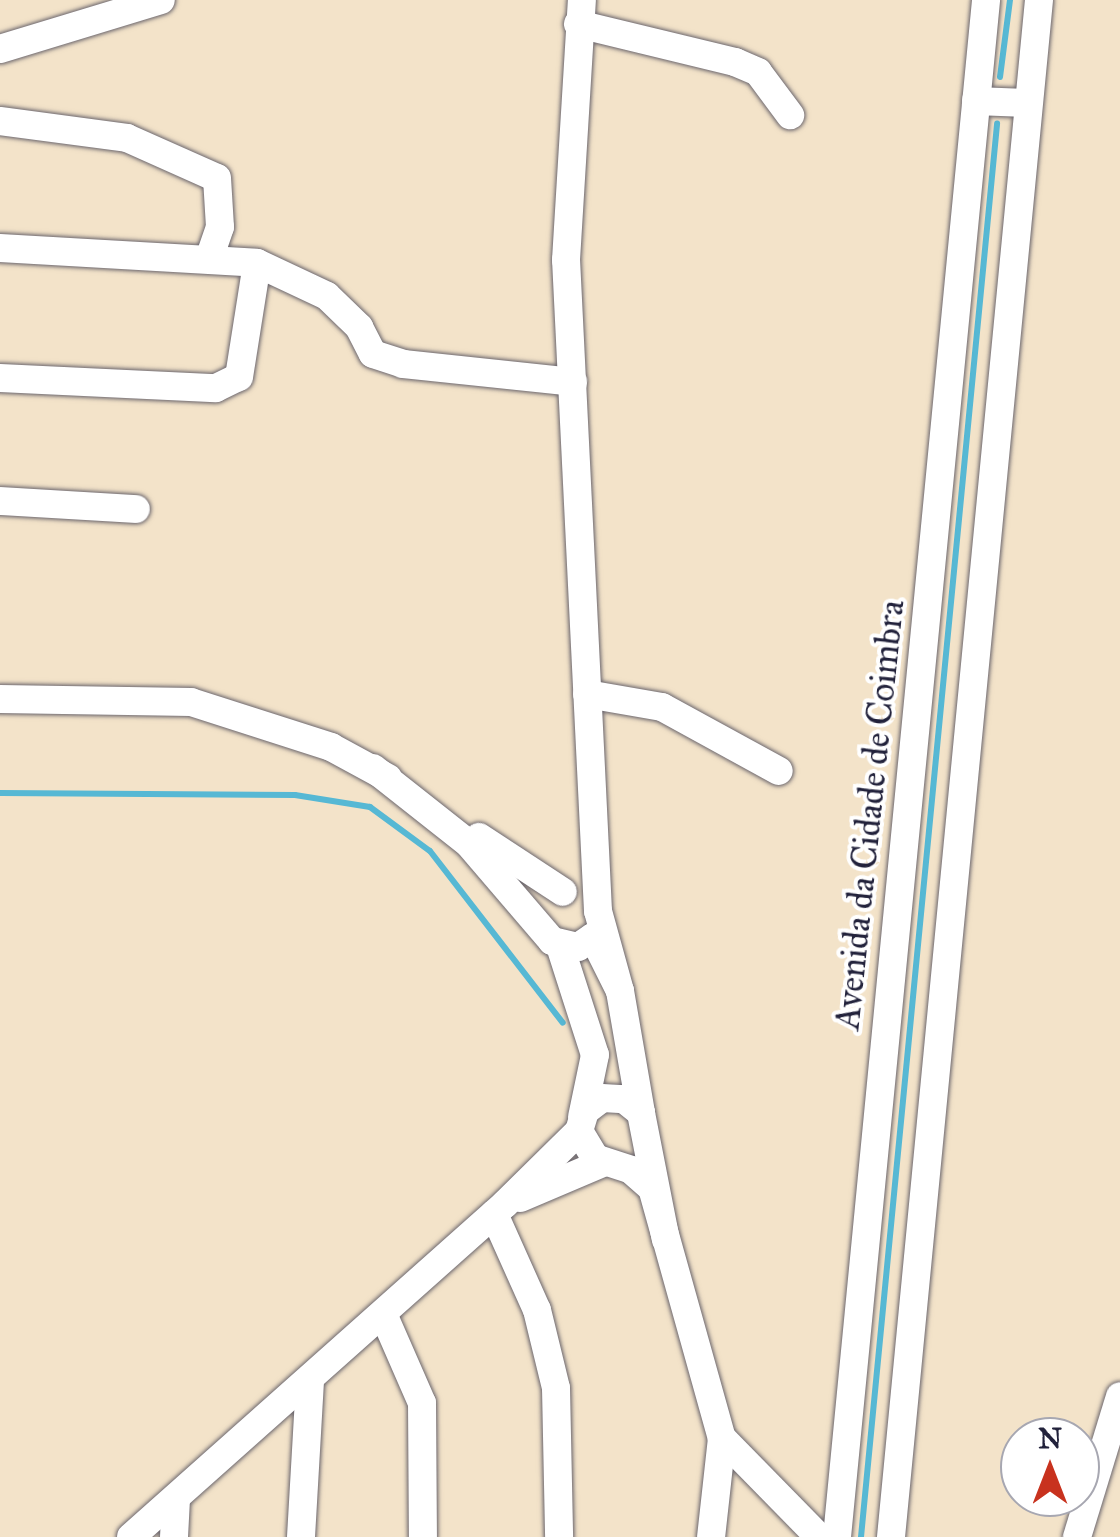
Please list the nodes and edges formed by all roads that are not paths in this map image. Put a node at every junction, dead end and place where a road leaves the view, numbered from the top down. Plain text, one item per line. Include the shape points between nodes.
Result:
1 (161, 0) edge
2 (986, 0) edge
3 (1038, 0) edge
4 (580, 12) edge
5 (0, 50) edge
6 (976, 101) junction
7 (1026, 103) junction
8 (790, 115) dead end
9 (0, 121) edge
10 (0, 248) edge
11 (209, 258) junction
12 (257, 263) junction
13 (0, 378) edge
14 (572, 382) junction
15 (0, 501) edge
16 (136, 508) dead end
17 (587, 694) junction
18 (0, 698) edge
19 (372, 768) junction
20 (780, 771) dead end
21 (592, 831) junction
22 (570, 892) junction
23 (598, 911) junction
24 (553, 940) junction
25 (620, 991) junction
26 (643, 1118) junction
27 (580, 1126) junction
28 (610, 1162) junction
29 (500, 1209) junction
30 (666, 1240) junction
31 (384, 1316) junction
32 (310, 1383) junction
33 (1120, 1396) edge
34 (1115, 1432) edge
35 (722, 1438) junction
36 (176, 1501) junction
37 (131, 1537) edge
38 (174, 1537) edge
39 (301, 1537) edge
40 (424, 1537) edge
41 (559, 1537) edge
42 (711, 1537) edge
43 (819, 1537) edge
44 (836, 1537) edge
45 (890, 1537) edge
46 (1077, 1537) edge

1 - 5 street
2 - 6 street, Avenida da Cidade de Coimbra
3 - 7 street
4 - 8 street via 758,72
4 - 14 street via 566,176
6 - 7 street
6 - 44 street, Avenida da Cidade de Coimbra
7 - 45 street
9 - 11 street via 128,138 217,178 220,228
10 - 11 street
11 - 12 street
12 - 13 street via 239,377 216,388
12 - 14 street via 327,296 359,326 373,354 403,364
14 - 17 street
15 - 16 street
17 - 20 street via 662,707
17 - 21 street
18 - 19 street via 191,702 260,721
19 - 22 street
19 - 24 street via 468,843
21 - 22 street
21 - 23 street
22 - 23 street
22 - 24 street via 544,909
23 - 25 street
24 - 25 street via 578,947 593,937
24 - 27 street via 595,1055
25 - 26 street
26 - 27 street via 624,1099 602,1098
26 - 28 street via 635,1154
26 - 30 street
27 - 28 street via 586,1151
27 - 29 street
28 - 29 street
28 - 30 street via 652,1188
29 - 31 street
29 - 41 street via 537,1310 556,1388
30 - 35 street
31 - 32 street
31 - 40 street via 422,1403
32 - 36 street
32 - 39 street
33 - 34 street
34 - 46 street
35 - 42 street
35 - 43 street
36 - 37 street
36 - 38 street

